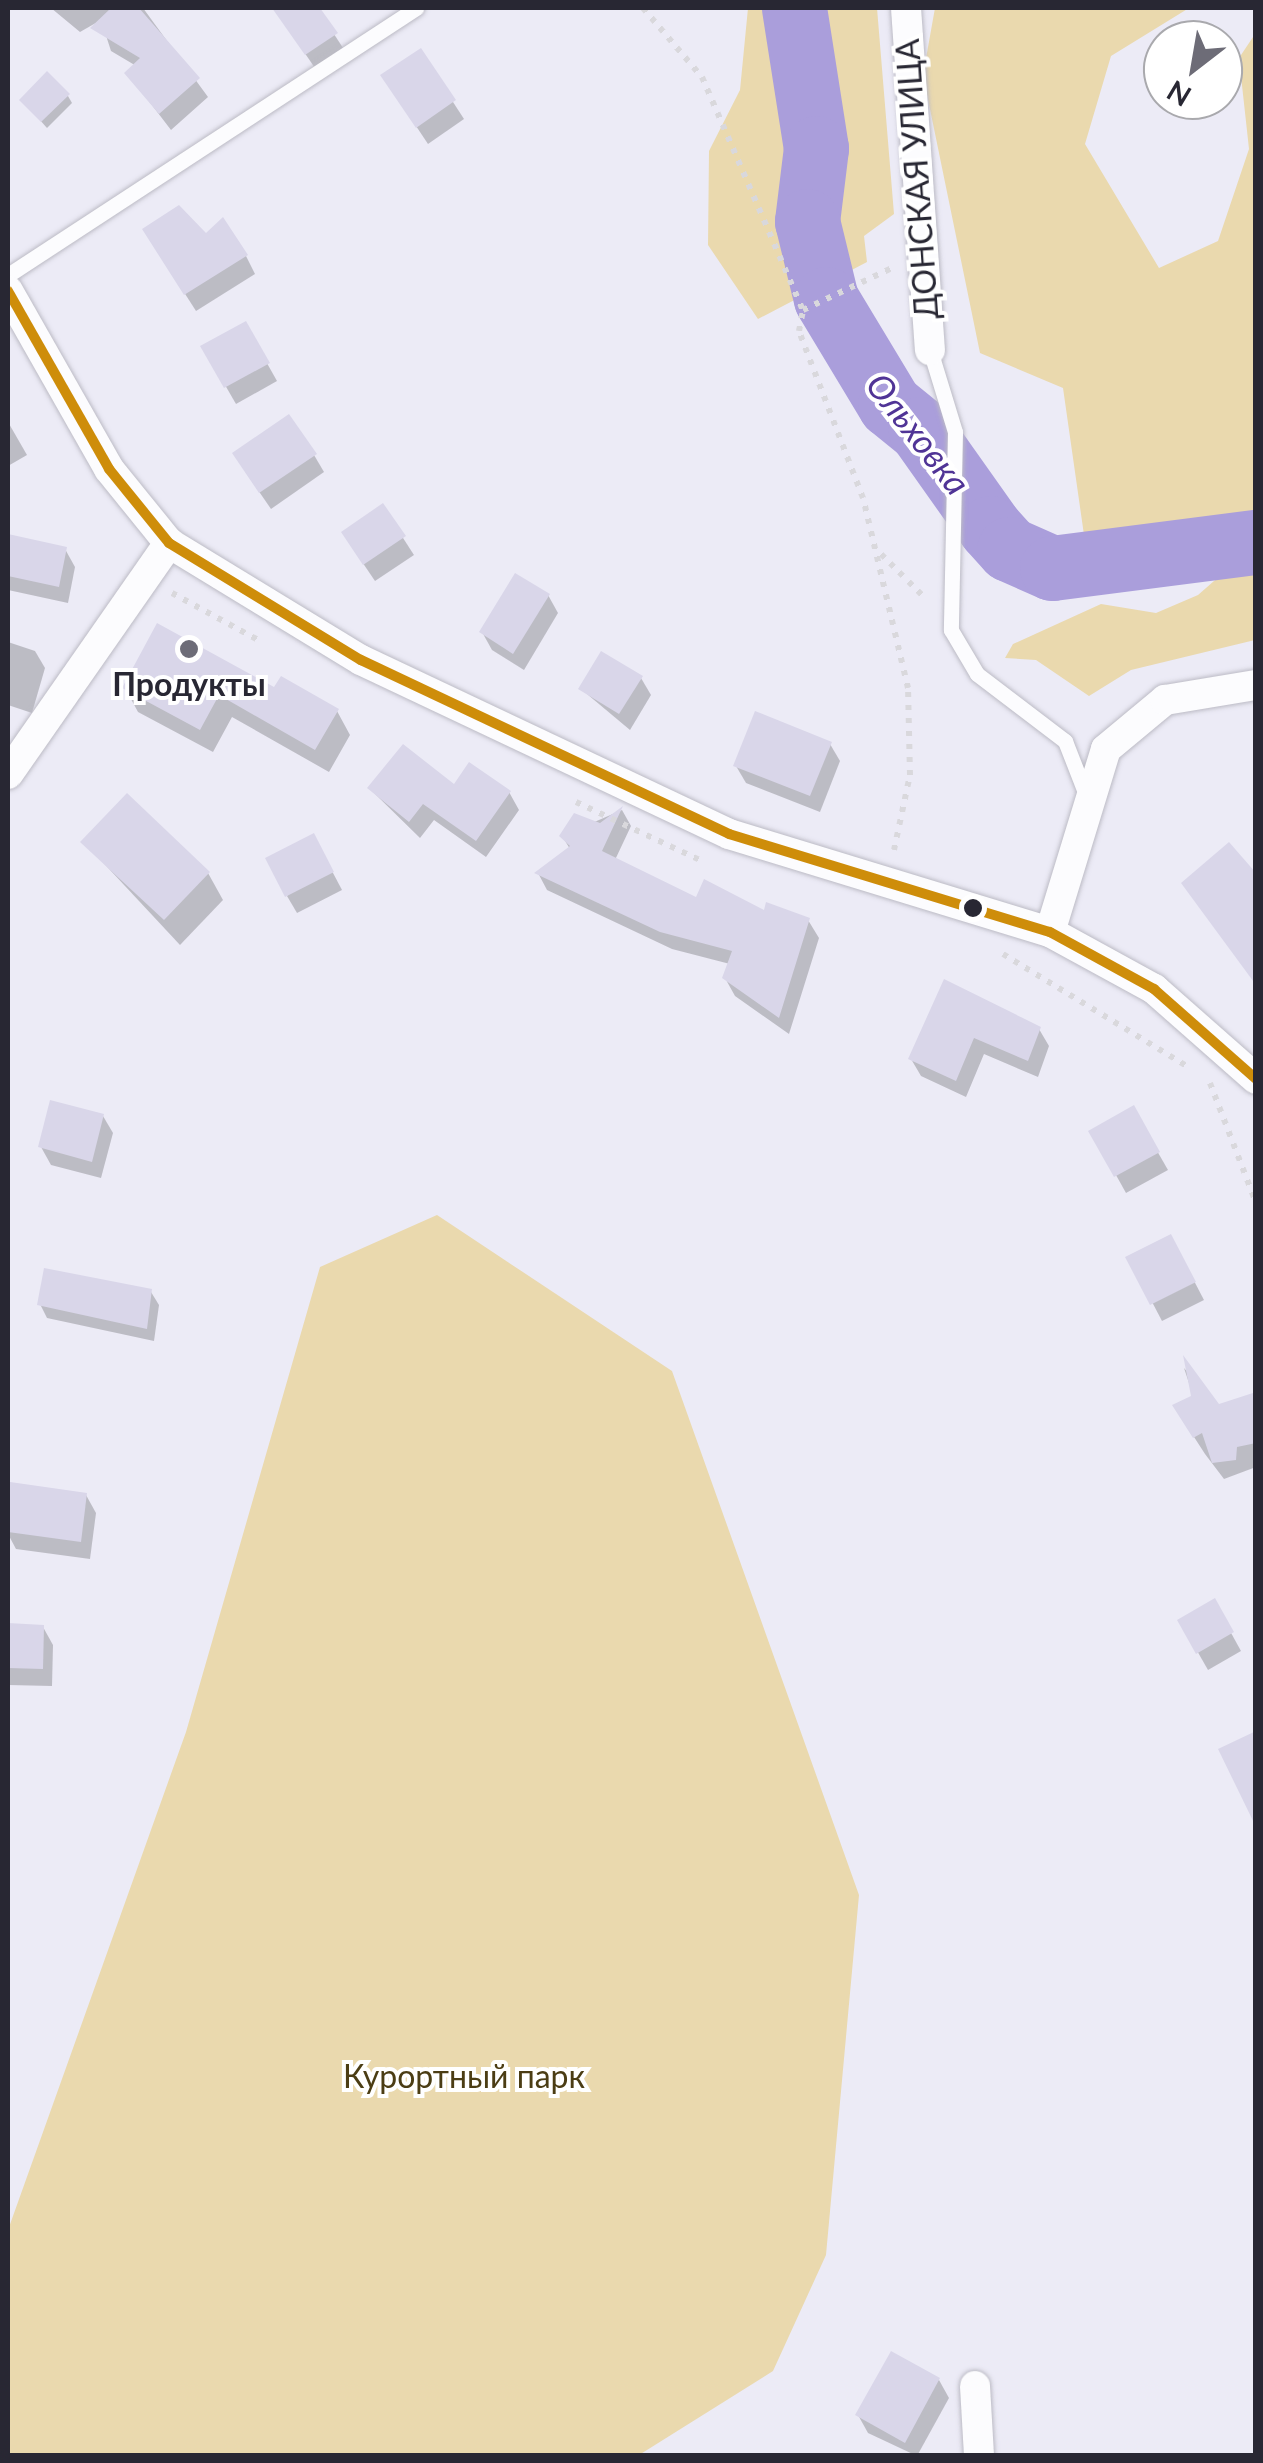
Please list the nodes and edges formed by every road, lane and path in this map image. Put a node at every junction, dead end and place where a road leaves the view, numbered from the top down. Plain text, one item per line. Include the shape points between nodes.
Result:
1 (416, 8) edge
2 (643, 8) edge
3 (906, 8) edge
4 (884, 269) dead end
5 (8, 275) edge
6 (8, 292) edge
7 (803, 310) junction
8 (930, 350) joint
9 (169, 543) junction
10 (878, 551) junction
11 (950, 630) junction
12 (1256, 685) edge
13 (8, 774) edge
14 (1088, 809) junction
15 (886, 885) junction
16 (1050, 932) junction
17 (1256, 1079) edge
18 (975, 2386) dead end
19 (979, 2456) edge

1 - 5 lane
2 - 7 path via 702,77
3 - 8 street, ДОНСКАЯ УЛИЦА
4 - 7 path
6 - 9 street via 109,470
7 - 10 path via 799,331
8 - 11 lane via 955,432
9 - 13 street
9 - 15 street via 360,660 530,745 729,834
10 - 11 path
10 - 15 path via 908,688 910,775
11 - 14 lane via 978,674 1065,741
12 - 14 street via 1166,700 1106,749
14 - 16 street
15 - 16 street
16 - 17 street via 1154,989
18 - 19 street

